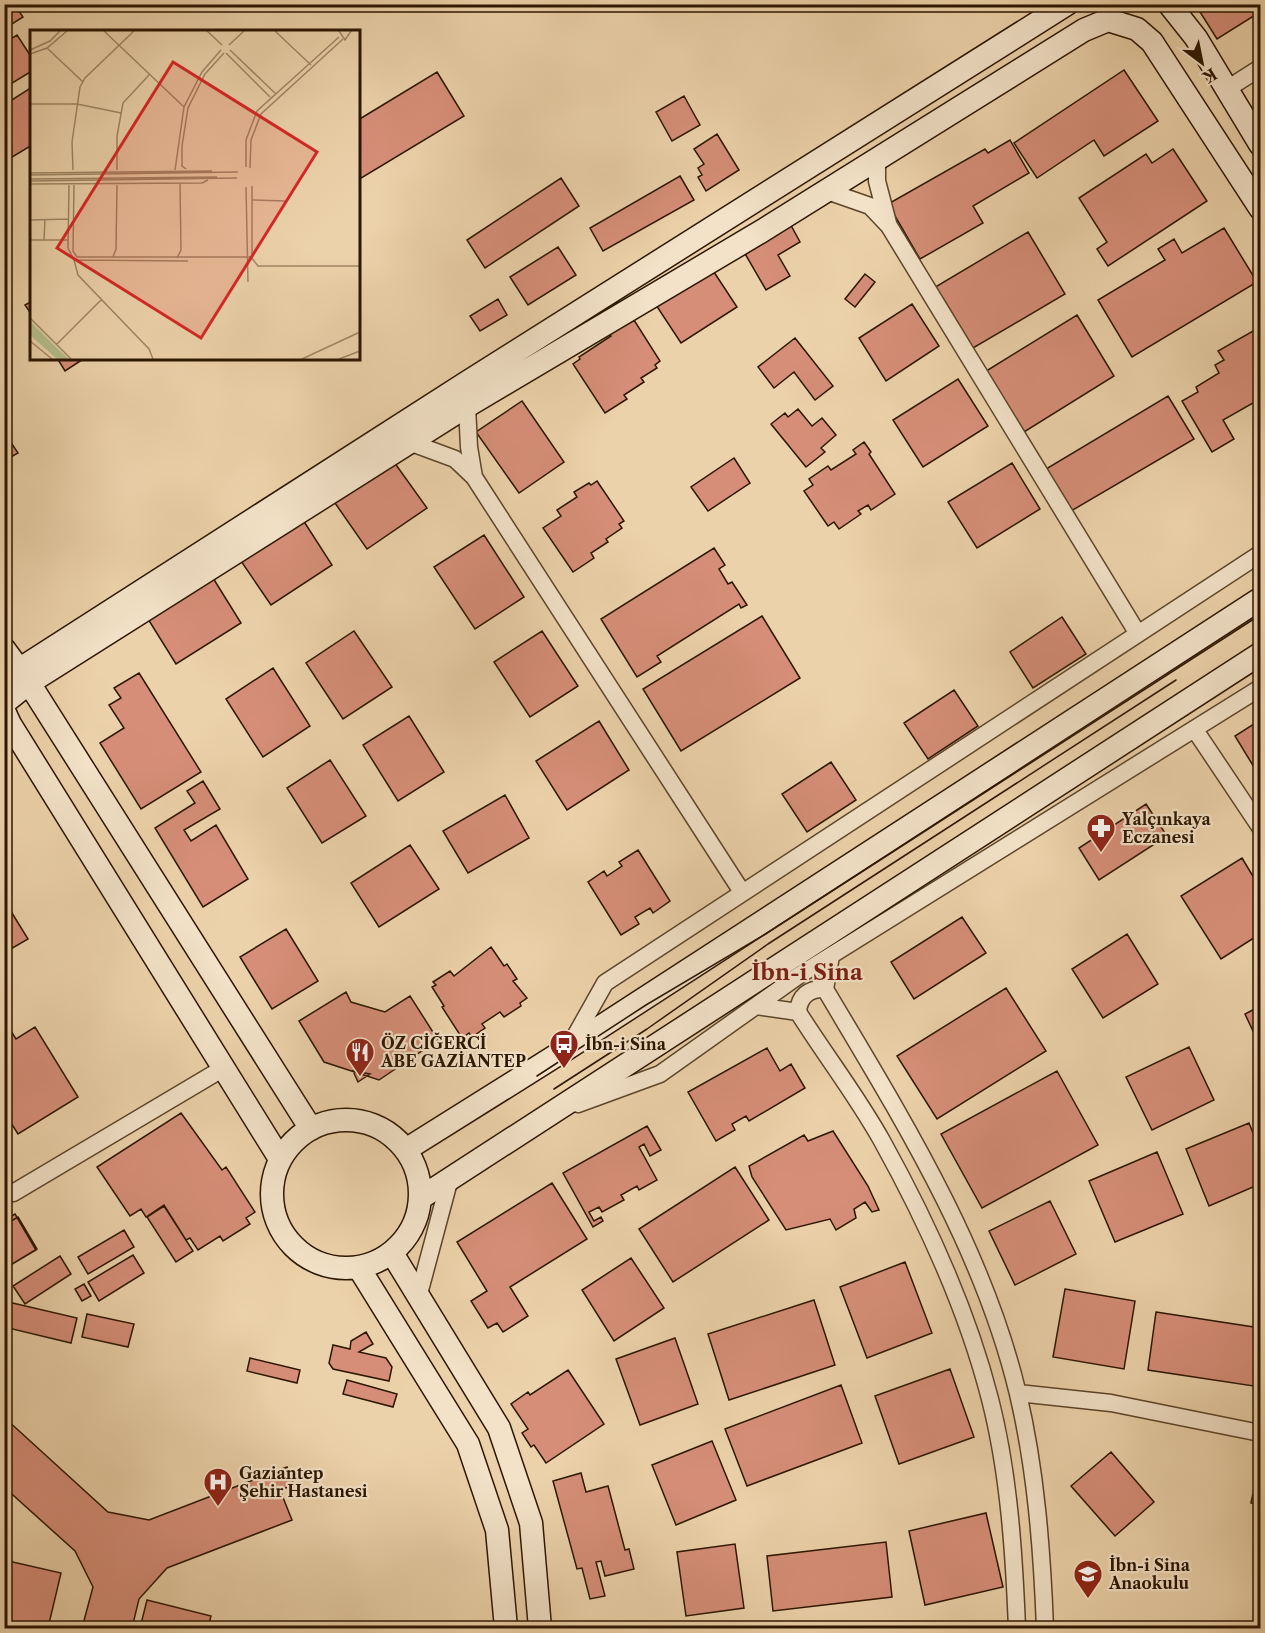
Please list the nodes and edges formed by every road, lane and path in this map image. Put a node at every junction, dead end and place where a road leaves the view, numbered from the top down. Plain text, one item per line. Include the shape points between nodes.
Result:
1 (1067, 4) edge
2 (1169, 4) edge
3 (1260, 68) edge
4 (1227, 89) junction
5 (1260, 144) edge
6 (877, 157) junction
7 (827, 191) junction
8 (1260, 208) edge
9 (890, 226) junction
10 (467, 406) junction
11 (409, 442) junction
12 (474, 477) junction
13 (1260, 554) edge
14 (1260, 599) edge
15 (1138, 634) junction
16 (4, 649) edge
17 (1260, 654) edge
18 (24, 676) junction
19 (1260, 688) edge
20 (4, 690) edge
21 (6, 713) edge
22 (1195, 730) junction
23 (1260, 827) edge
24 (742, 892) junction
25 (831, 956) junction
26 (825, 989) junction
27 (756, 1006) junction
28 (798, 1012) junction
29 (568, 1048) junction
30 (222, 1069) junction
31 (546, 1115) junction
32 (311, 1129) junction
33 (406, 1149) junction
34 (280, 1159) junction
35 (450, 1178) junction
36 (13, 1193) dead end
37 (422, 1197) junction
38 (392, 1253) junction
39 (359, 1268) junction
40 (419, 1294) junction
41 (1018, 1394) junction
42 (1260, 1433) edge
43 (506, 1629) edge
44 (540, 1629) edge
45 (1017, 1629) edge
46 (1045, 1629) edge

1 - 18 street via 476,377
2 - 4 street via 1196,38
3 - 4 street
4 - 5 street
6 - 7 street
6 - 8 street via 1084,30 1107,20 1137,29 1152,42
6 - 9 street via 877,181
7 - 9 street via 870,206
7 - 10 street
9 - 15 street
10 - 11 street
10 - 12 street
11 - 12 street via 455,459
11 - 18 street
12 - 24 street
13 - 15 street
14 - 29 street
15 - 24 street
16 - 18 street
17 - 31 street
18 - 20 street via 6,682
18 - 21 street
18 - 32 street
19 - 22 street
21 - 30 street
22 - 23 street
22 - 25 street
24 - 29 street via 605,983
25 - 26 street
25 - 27 street
26 - 28 street via 804,994
26 - 41 street via 905,1124 952,1216 990,1306
27 - 28 street
27 - 31 street via 660,1074
28 - 45 street via 880,1138 935,1247 967,1327 990,1400 999,1448 1012,1546
29 - 33 street
30 - 34 street
30 - 36 street
31 - 35 street
32 - 33 street via 339,1119 365,1121 388,1131
32 - 34 street via 294,1140
33 - 37 street via 419,1177
34 - 39 street via 272,1185 273,1210 282,1233 297,1251 317,1264
35 - 37 street
35 - 40 street
37 - 38 street via 417,1220 405,1241
38 - 39 street
38 - 40 street
39 - 43 street via 468,1444 497,1530
40 - 44 street via 499,1428 531,1523
41 - 42 street via 1111,1403
41 - 46 street via 1036,1503

